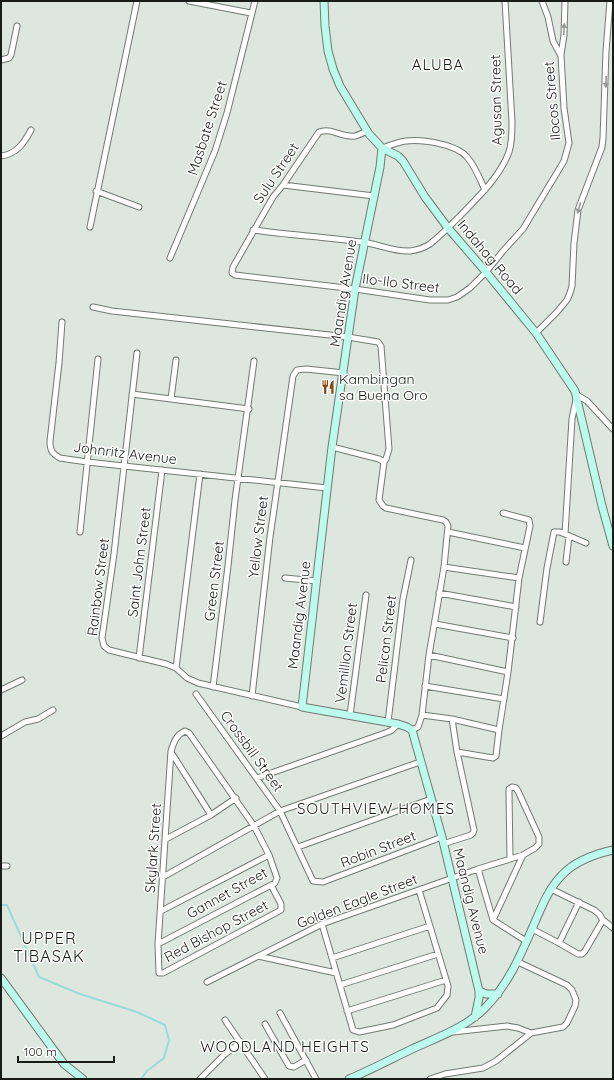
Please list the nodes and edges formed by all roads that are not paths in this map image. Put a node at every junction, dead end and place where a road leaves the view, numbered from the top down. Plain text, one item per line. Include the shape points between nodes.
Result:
1 (137, 1) edge
2 (189, 1) edge
3 (255, 1) edge
4 (324, 1) edge
5 (505, 1) edge
6 (542, 1) edge
7 (565, 1) edge
8 (610, 1) edge
9 (251, 13) junction
10 (17, 26) dead end
11 (561, 56) junction
12 (1, 60) edge
13 (30, 130) dead end
14 (367, 131) junction
15 (382, 148) junction
16 (1, 156) edge
17 (283, 185) junction
18 (485, 190) junction
19 (96, 191) junction
20 (374, 196) junction
21 (139, 206) dead end
22 (90, 227) dead end
23 (448, 228) junction
24 (253, 230) junction
25 (364, 242) junction
26 (170, 258) dead end
27 (486, 272) junction
28 (232, 273) joint
29 (355, 289) junction
30 (93, 307) dead end
31 (62, 322) dead end
32 (536, 333) junction
33 (348, 337) junction
34 (137, 353) dead end
35 (98, 359) dead end
36 (176, 360) dead end
37 (254, 361) dead end
38 (344, 373) junction
39 (132, 394) junction
40 (577, 395) junction
41 (171, 399) junction
42 (249, 409) junction
43 (613, 429) edge
44 (332, 447) junction
45 (87, 462) junction
46 (384, 462) junction
47 (124, 466) junction
48 (162, 470) junction
49 (200, 474) junction
50 (238, 478) junction
51 (277, 483) junction
52 (327, 488) junction
53 (503, 513) dead end
54 (80, 532) dead end
55 (448, 532) junction
56 (567, 535) junction
57 (586, 543) dead end
58 (613, 546) edge
59 (525, 548) junction
60 (410, 560) dead end
61 (566, 562) dead end
62 (444, 567) junction
63 (285, 578) dead end
64 (519, 578) junction
65 (316, 581) junction
66 (439, 593) junction
67 (366, 595) dead end
68 (516, 607) junction
69 (540, 622) dead end
70 (435, 624) junction
71 (512, 638) junction
72 (429, 655) junction
73 (139, 658) junction
74 (176, 668) junction
75 (508, 672) junction
76 (22, 680) dead end
77 (213, 686) junction
78 (425, 686) junction
79 (1, 690) edge
80 (196, 694) dead end
81 (252, 696) junction
82 (504, 699) junction
83 (302, 706) junction
84 (53, 710) dead end
85 (422, 714) junction
86 (350, 715) junction
87 (452, 719) junction
88 (388, 722) junction
89 (398, 724) junction
90 (412, 730) junction
91 (499, 730) junction
92 (185, 731) joint
93 (1, 736) edge
94 (171, 751) junction
95 (457, 752) junction
96 (420, 762) junction
97 (257, 778) junction
98 (236, 798) junction
99 (431, 800) junction
100 (280, 811) junction
101 (211, 815) junction
102 (254, 826) junction
103 (166, 839) junction
104 (442, 840) junction
105 (298, 847) junction
106 (613, 850) edge
107 (269, 855) junction
108 (523, 855) junction
109 (510, 858) junction
110 (1, 866) edge
111 (7, 866) dead end
112 (478, 869) junction
113 (163, 877) junction
114 (452, 878) junction
115 (323, 882) joint
116 (271, 885) junction
117 (551, 889) junction
118 (419, 890) junction
119 (580, 902) junction
120 (161, 911) junction
121 (493, 920) junction
122 (603, 920) junction
123 (322, 924) junction
124 (430, 926) junction
125 (613, 928) edge
126 (532, 929) junction
127 (526, 941) junction
128 (559, 942) junction
129 (158, 944) junction
130 (438, 954) junction
131 (258, 956) junction
132 (332, 958) junction
133 (518, 962) junction
134 (159, 973) joint
135 (336, 973) junction
136 (1, 978) edge
137 (446, 980) junction
138 (208, 982) dead end
139 (340, 985) junction
140 (479, 991) junction
141 (498, 994) junction
142 (347, 1011) junction
143 (280, 1013) dead end
144 (475, 1017) junction
145 (225, 1020) dead end
146 (264, 1024) dead end
147 (453, 1032) junction
148 (531, 1034) junction
149 (241, 1042) junction
150 (306, 1060) junction
151 (446, 1076) edge
152 (83, 1079) edge
153 (200, 1079) edge
154 (265, 1079) edge
155 (316, 1079) edge
156 (349, 1079) edge
157 (430, 1079) edge

1 - 19 street
2 - 9 street
3 - 9 street, Masbate Street
4 - 14 street, Indahag Road via 328,51 333,69 340,86
5 - 18 street, Agusan Street via 512,138 510,151
6 - 11 street, Ilocos Street via 553,41
11 -> 7 street
8 -> 32 street via 602,147 578,210 572,286 567,300
9 - 26 street, Masbate Street via 215,151
10 - 12 street via 11,55
11 - 27 street, Ilocos Street via 567,152 523,229
13 - 16 street via 19,149
14 - 15 street, Indahag Road
14 - 17 street, Sulu Street via 354,136 344,136 329,130 319,132
15 - 18 street via 406,141 430,142 453,148 472,163
15 - 20 street, Maandig Avenue
15 - 23 street, Indahag Road via 403,161
17 - 20 street
17 - 24 street, Sulu Street
18 - 23 street, Agusan Street
19 - 21 street
19 - 22 street
20 - 25 street, Maandig Avenue
23 - 25 street, Agusan Street via 423,248 409,251
23 - 27 street, Indahag Road
24 - 25 street, Agusan Street
24 - 28 street, Sulu Street
25 - 29 street, Maandig Avenue
27 - 29 street, Ilo-Ilo Street via 466,291 448,300 430,300
27 - 32 street, Indahag Road
28 - 29 street, Ilo-Ilo Street
29 - 33 street, Maandig Avenue
30 - 33 street
31 - 45 street, Johnritz Avenue via 50,448 53,454 60,458
32 - 40 street, Indahag Road
33 - 38 street, Maandig Avenue
33 - 46 street via 377,341 381,346 389,450
34 - 39 street, Rainbow Street
35 - 45 street
36 - 41 street
37 - 42 street, Green Street
38 - 44 street, Maandig Avenue
38 - 51 street, Yellow Street via 301,369 294,372
39 - 41 street
39 - 47 street, Rainbow Street
40 - 43 street via 587,401
40 - 56 street via 572,419
40 - 58 street, Indahag Road
41 - 42 street
42 - 50 street, Green Street
44 - 46 street
44 - 52 street, Maandig Avenue
45 - 47 street, Johnritz Avenue
45 - 54 street
46 - 55 street via 379,500 381,504 386,508 443,520 448,526
47 - 48 street, Johnritz Avenue
47 - 73 street, Rainbow Street via 102,641 109,650
48 - 49 street, Johnritz Avenue
48 - 73 street, Saint John Street
49 - 50 street, Johnritz Avenue
49 - 74 street
50 - 51 street, Johnritz Avenue
50 - 77 street, Green Street
51 - 52 street, Johnritz Avenue
51 - 81 street, Yellow Street
52 - 65 street, Maandig Avenue
53 - 59 street via 530,522
55 - 59 street
55 - 62 street
56 - 57 street
56 - 61 street
56 - 69 street via 558,531 554,533
59 - 64 street
60 - 88 street, Pelican Street
62 - 64 street
62 - 66 street
63 - 65 street
64 - 68 street
65 - 83 street, Maandig Avenue
66 - 68 street
66 - 70 street
67 - 86 street, Vemillion Street
68 - 71 street
70 - 71 street
70 - 72 street
71 - 75 street
72 - 75 street
72 - 78 street
73 - 74 street, Rainbow Street
74 - 77 street, Rainbow Street via 187,678
75 - 82 street
76 - 79 street
77 - 81 street, Rainbow Street
78 - 82 street
78 - 85 street
80 - 97 street, Crossbill Street
81 - 83 street, Rainbow Street
82 - 91 street
83 - 86 street
84 - 93 street
85 - 87 street
85 - 90 street via 418,727
86 - 88 street
87 - 91 street
87 - 95 street, Robin Street
88 - 89 street
89 - 90 street
89 - 97 street via 388,732
90 - 96 street, Maandig Avenue
91 - 95 street via 496,756 493,758
92 - 94 street, Skylark Street via 175,739
92 - 98 street, Gannet Street
94 - 101 street
94 - 103 street, Skylark Street
95 - 104 street, Robin Street via 474,830 471,835
96 - 99 street, Maandig Avenue
96 - 100 street
97 - 100 street, Crossbill Street
98 - 101 street
98 - 102 street, Gannet Street
99 - 104 street, Maandig Avenue
99 - 105 street
100 - 102 street
100 - 105 street, Crossbill Street
101 - 103 street
102 - 107 street, Gannet Street
102 - 113 street
103 - 113 street, Skylark Street
104 - 114 street, Maandig Avenue
104 - 115 street, Robin Street
105 - 115 street, Crossbill Street via 313,881
106 - 117 street via 575,864 562,874
107 - 116 street, Gannet Street via 278,878
107 - 120 street
108 - 109 street, Golden Eagle Street
108 - 109 street via 539,844 540,837 516,788 512,787 508,793
108 - 121 street
109 - 112 street, Golden Eagle Street
110 - 111 street
112 - 114 street, Golden Eagle Street
112 - 121 street
113 - 120 street, Skylark Street
114 - 118 street, Golden Eagle Street
114 - 140 street, Maandig Avenue
116 - 129 street, Gannet Street
116 - 134 street, Red Bishop Street via 281,904 281,910
117 - 119 street
117 - 126 street
118 - 123 street, Golden Eagle Street
118 - 124 street
119 - 122 street via 594,910
119 - 128 street
120 - 129 street, Skylark Street
121 - 127 street
122 - 125 street
122 - 128 street via 582,954
123 - 131 street, Golden Eagle Street
123 - 132 street
124 - 130 street
124 - 132 street
126 - 127 street
126 - 128 street
127 - 133 street
129 - 134 street, Skylark Street
130 - 137 street
130 - 139 street
131 - 135 street
131 - 138 street, Golden Eagle Street
132 - 135 street
133 - 141 street
133 - 148 street via 567,985 576,1000 563,1027
135 - 139 street
136 - 152 street via 64,1064
137 - 142 street
137 - 142 street via 447,995 437,1008 393,1025 354,1031
139 - 142 street
140 - 141 street
140 - 144 street, Maandig Avenue
141 - 144 street
143 - 150 street
144 - 147 street
145 - 149 street
146 - 150 street via 289,1066 294,1067
147 - 148 street via 507,1026
147 - 156 street
148 - 151 street via 483,1068
149 - 153 street
149 - 154 street
150 - 155 street
151 - 157 street

